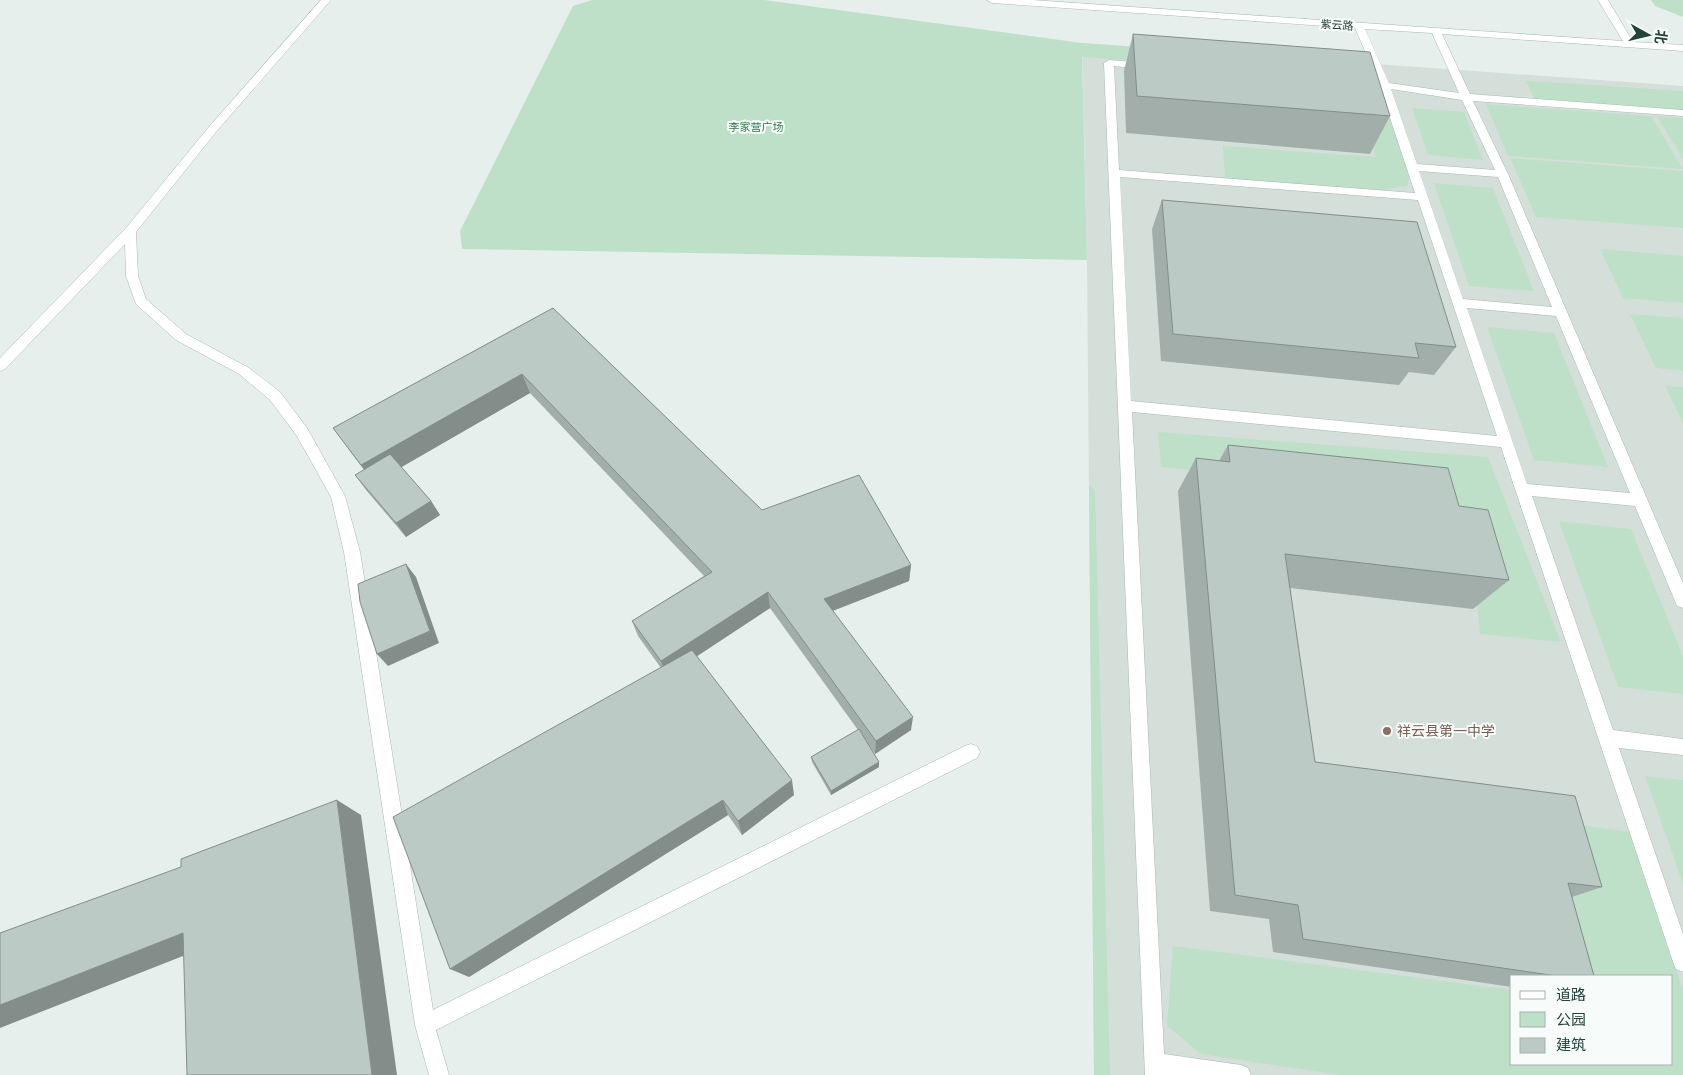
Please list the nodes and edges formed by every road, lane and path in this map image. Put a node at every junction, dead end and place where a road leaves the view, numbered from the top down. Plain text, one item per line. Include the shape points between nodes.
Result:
1 (326, 0) edge
2 (992, 0) edge
3 (1150, 0) edge
4 (1603, 0) edge
5 (1150, 12) junction
6 (1359, 26) junction
7 (1436, 31) junction
8 (1630, 44) junction
9 (1683, 48) edge
10 (1158, 67) edge
11 (1345, 81) edge
12 (1384, 84) junction
13 (1466, 98) junction
14 (1683, 113) edge
15 (1412, 167) junction
16 (1114, 173) junction
17 (1502, 174) junction
18 (1423, 197) junction
19 (130, 231) junction
20 (1458, 303) junction
21 (1560, 312) junction
22 (0, 366) edge
23 (1124, 406) junction
24 (1506, 442) junction
25 (1522, 488) junction
26 (1640, 500) junction
27 (1683, 602) edge
28 (1607, 738) junction
29 (1683, 747) edge
30 (971, 752) dead end
31 (1683, 962) edge
32 (425, 1024) junction
33 (1154, 1069) edge
34 (439, 1075) edge
35 (1241, 1075) edge

1 - 19 street via 212,130
2 - 5 street, 紫云路
3 - 5 street
4 - 8 street
5 - 6 street, 紫云路
6 - 7 street, 紫云路
6 - 12 street
7 - 8 street, 紫云路
7 - 13 street
8 - 9 street, 紫云路
10 - 16 street via 1109,63
11 - 12 street
12 - 13 street
12 - 15 street
13 - 14 street
13 - 17 street
15 - 17 street
15 - 18 street
16 - 18 street
16 - 23 street
17 - 21 street
18 - 20 street
19 - 22 street
19 - 32 street via 132,276 140,301 181,337 244,371 275,396 302,432 338,496 352,552
20 - 21 street
20 - 24 street
21 - 26 street
23 - 24 street
23 - 33 street
24 - 25 street
25 - 26 street
25 - 28 street
26 - 27 street
28 - 29 street
28 - 31 street
30 - 32 street
32 - 34 street
33 - 35 street

